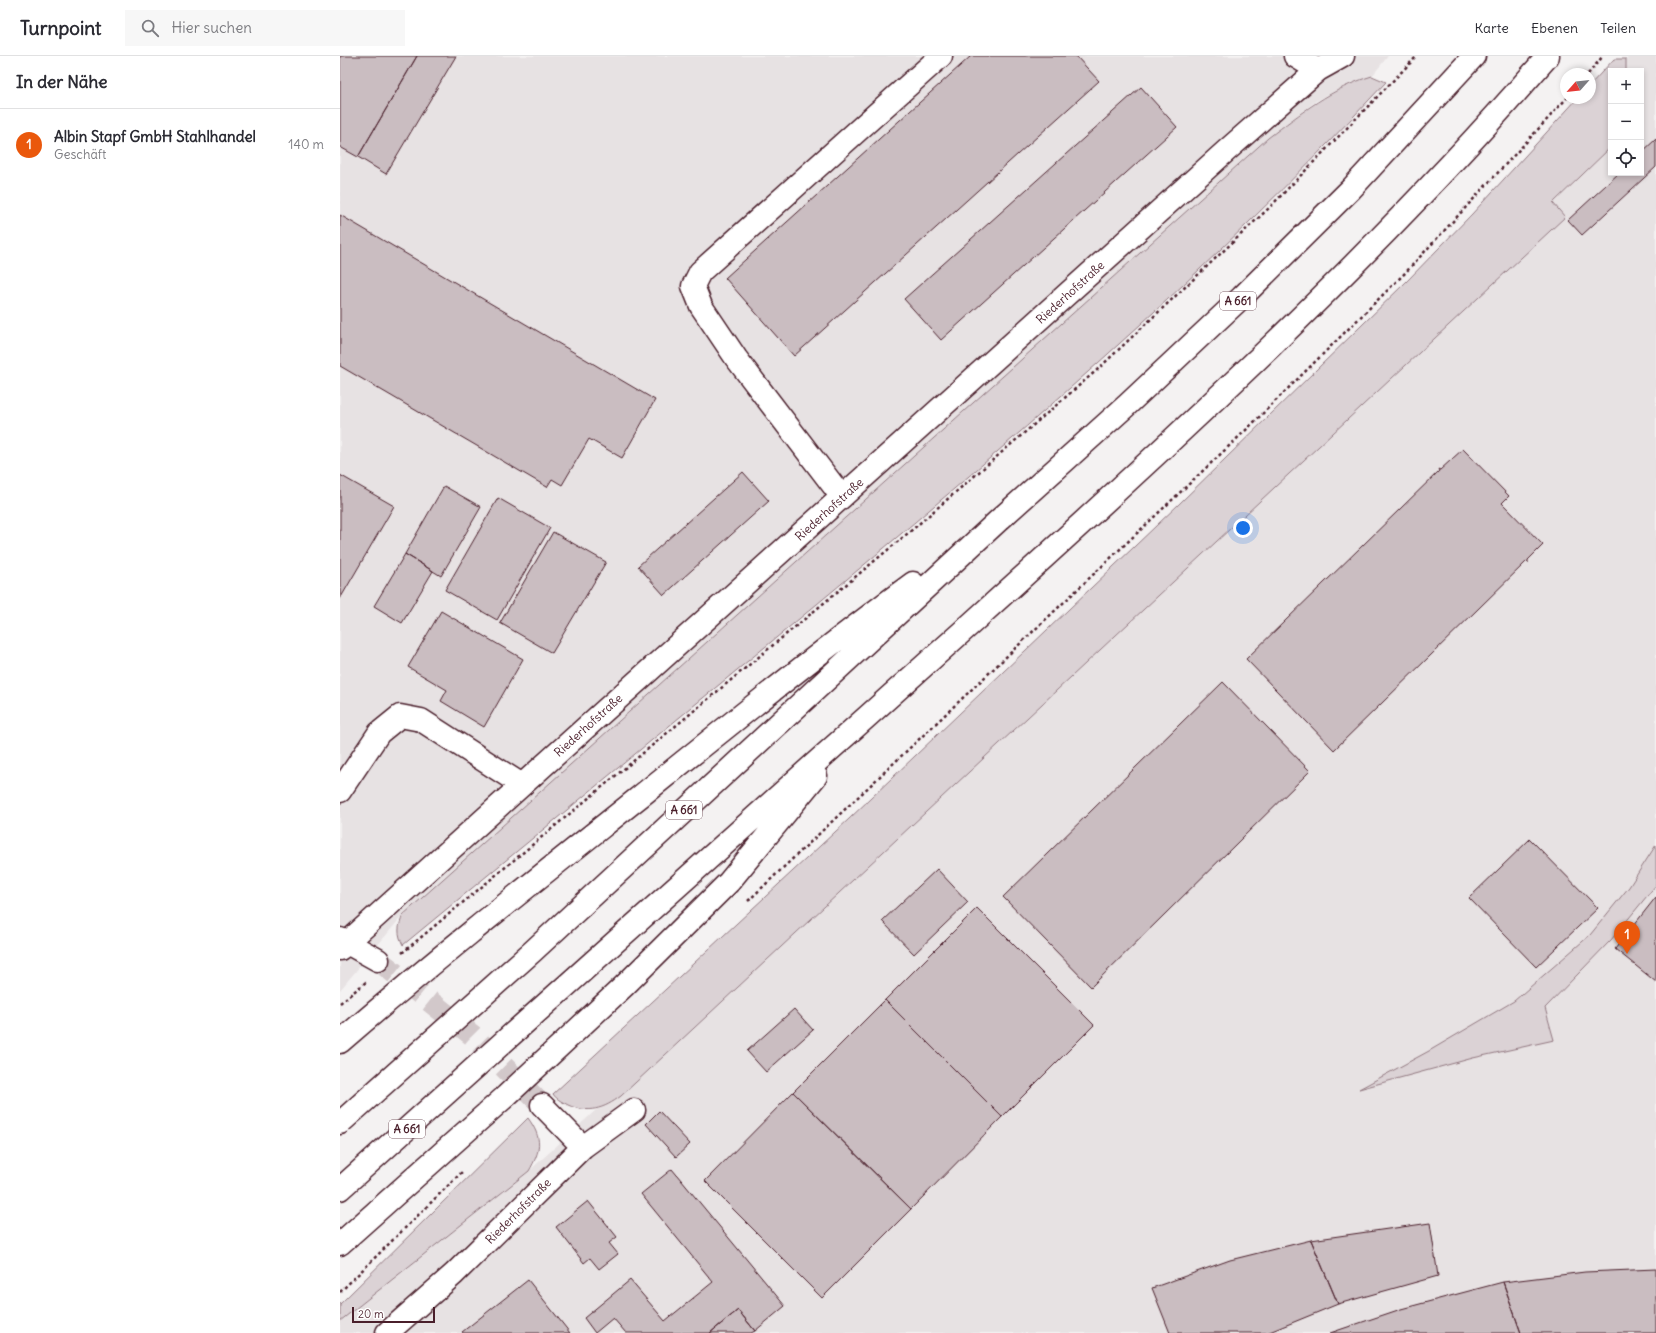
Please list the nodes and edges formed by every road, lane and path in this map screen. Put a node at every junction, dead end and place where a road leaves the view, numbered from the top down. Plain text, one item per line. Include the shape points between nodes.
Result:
1 (941, 56) edge
2 (1295, 56) edge
3 (1343, 56) edge
4 (1417, 56) edge
5 (1603, 56) edge
6 (1469, 62) edge
7 (1543, 62) edge
8 (1593, 68) edge
9 (1318, 70) junction
10 (1561, 104) edge
11 (842, 497) junction
12 (999, 520) junction
13 (861, 723) junction
14 (522, 785) junction
15 (340, 791) edge
16 (744, 906) dead end
17 (342, 943) edge
18 (408, 948) dead end
19 (378, 960) tunnel mouth
20 (359, 988) dead end
21 (340, 1003) edge
22 (340, 1042) edge
23 (542, 1105) tunnel mouth
24 (634, 1110) dead end
25 (340, 1123) edge
26 (583, 1147) junction
27 (467, 1167) dead end
28 (340, 1189) edge
29 (340, 1244) edge
30 (340, 1292) edge
31 (387, 1333) edge

1 - 11 main road via 700,272 693,286 701,306 736,358
2 - 9 main road
3 - 9 main road, Riederhofstraße
4 - 18 path via 1264,213 1098,370 914,529
5 - 8 path
6 - 12 main road, A 661 via 1351,189 1242,297
7 - 13 main road, A 661 via 1430,187 1301,316 1056,547
9 - 11 main road, Riederhofstraße
10 - 16 path via 1405,273 1245,431
11 - 14 main road, Riederhofstraße
12 - 22 main road via 849,630 424,971
12 - 25 main road, A 661
13 - 28 main road, A 661 via 570,980
13 - 29 main road via 729,882 624,986 512,1091
14 - 15 main road via 421,720 400,716 379,733
14 - 17 main road, Riederhofstraße
17 - 19 main road, Riederhofstraße
20 - 21 path
23 - 26 main road
24 - 26 main road, Riederhofstraße
26 - 31 main road, Riederhofstraße via 454,1274
27 - 30 path

